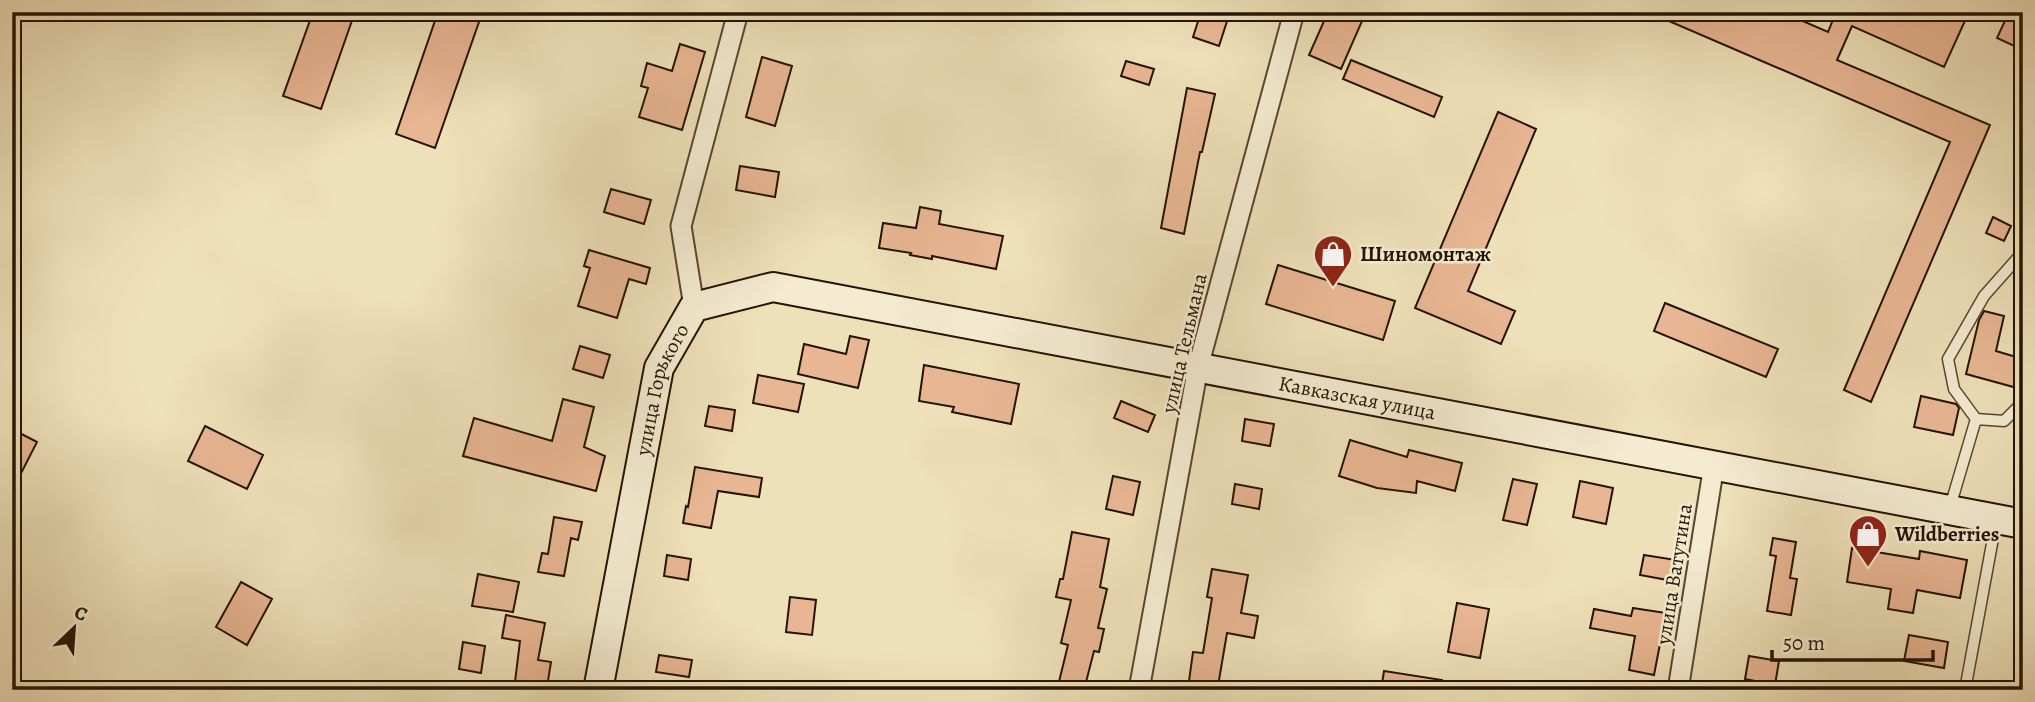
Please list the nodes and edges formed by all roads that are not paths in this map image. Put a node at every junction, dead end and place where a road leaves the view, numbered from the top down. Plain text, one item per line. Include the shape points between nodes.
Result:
1 (738, 12) edge
2 (1294, 12) edge
3 (2023, 253) edge
4 (694, 307) junction
5 (1198, 367) junction
6 (2023, 399) edge
7 (1976, 419) junction
8 (1714, 465) junction
9 (1950, 510) junction
10 (2010, 521) edge
11 (598, 690) edge
12 (1139, 690) edge
13 (1678, 690) edge
14 (1965, 690) edge

1 - 4 street, улица Горького via 681,226
2 - 5 street, улица Тельмана
3 - 7 lane via 1984,296 1948,359 1954,389
4 - 5 main road, Кавказская улица via 773,287
4 - 11 main road, улица Горького via 659,369
5 - 8 main road, Кавказская улица
5 - 12 street, улица Тельмана
6 - 7 lane via 2004,421
7 - 9 lane
8 - 9 main road, Кавказская улица
8 - 13 street, улица Ватутина
9 - 10 main road, Кавказская улица
10 - 14 lane

